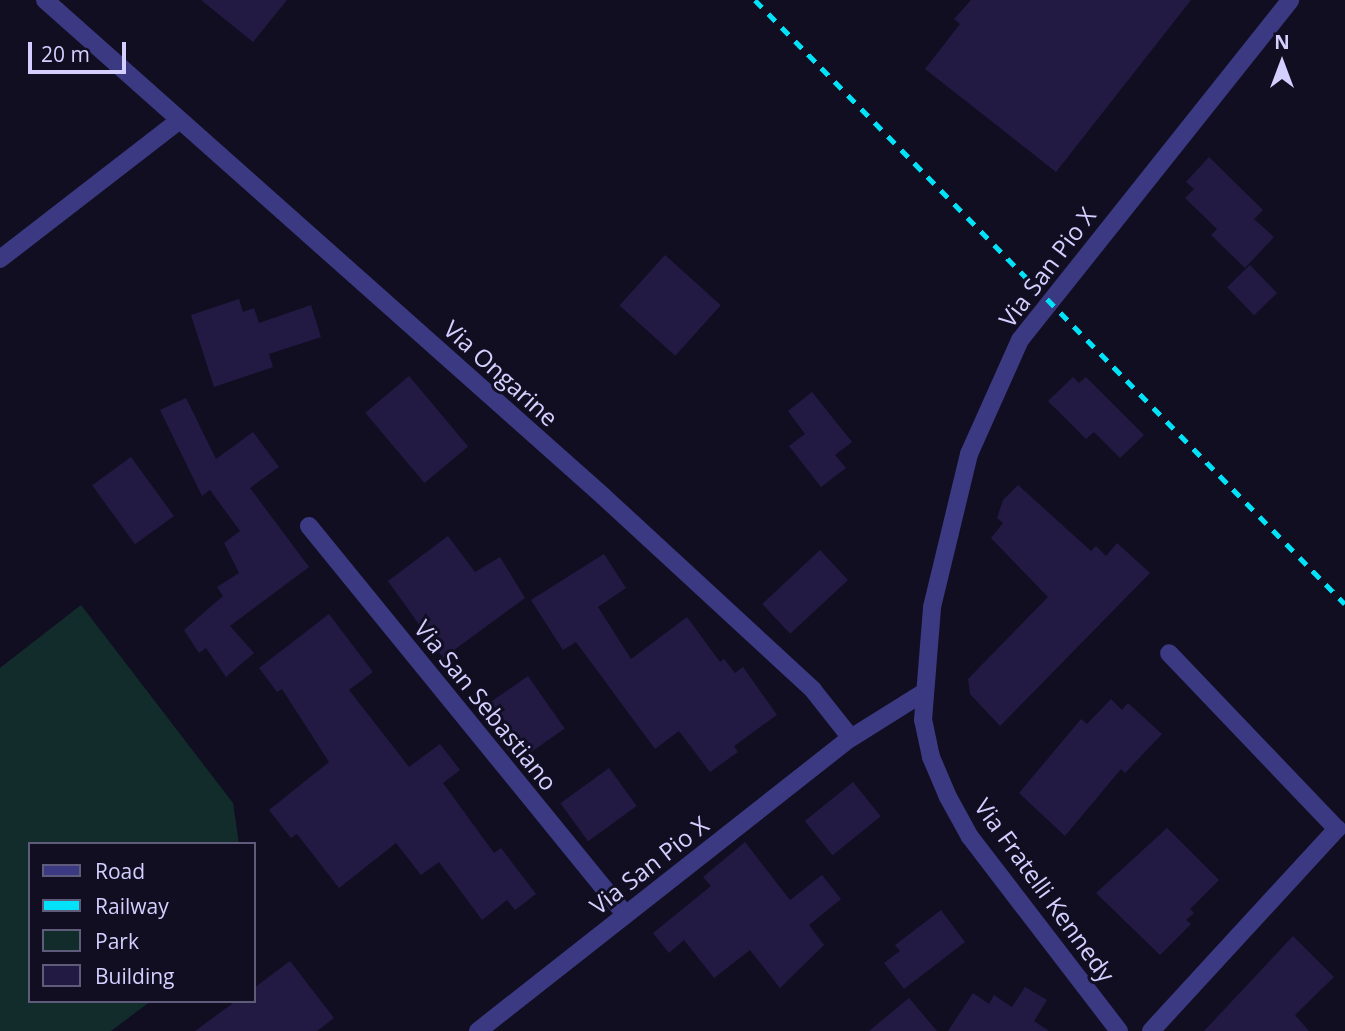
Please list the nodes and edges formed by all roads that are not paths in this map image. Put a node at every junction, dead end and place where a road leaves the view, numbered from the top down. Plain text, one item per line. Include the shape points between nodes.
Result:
1 (45, 0) edge
2 (1290, 0) edge
3 (180, 120) junction
4 (0, 259) edge
5 (309, 526) dead end
6 (925, 651) joint
7 (1169, 653) dead end
8 (923, 693) junction
9 (851, 738) junction
10 (625, 914) junction
11 (478, 1031) edge
12 (1119, 1031) edge
13 (1151, 1031) edge

1 - 3 street, Via Ongarine
2 - 6 street, Via San Pio X via 1020,340 969,454 944,547
3 - 4 street
3 - 9 street, Via Ongarine via 603,496 813,690
5 - 10 street, Via San Sebastiano
6 - 8 street, Via Fratelli Kennedy
7 - 13 street via 1336,829
8 - 9 street
8 - 12 street, Via Fratelli Kennedy via 931,757 970,837
9 - 10 street, Via San Pio X
10 - 11 street, Via San Pio X

